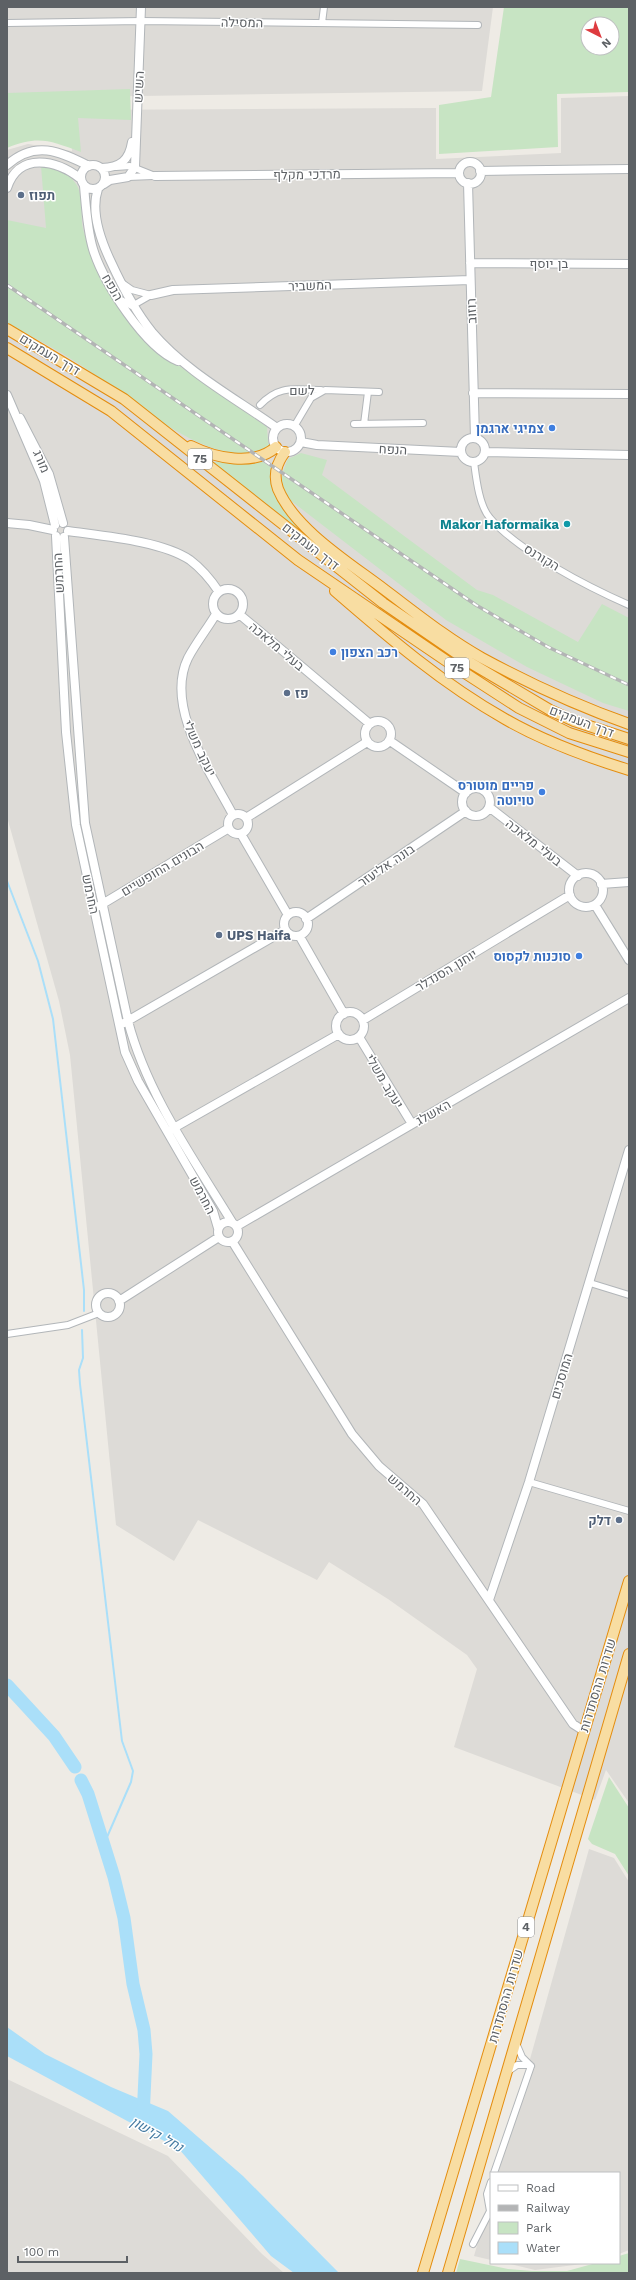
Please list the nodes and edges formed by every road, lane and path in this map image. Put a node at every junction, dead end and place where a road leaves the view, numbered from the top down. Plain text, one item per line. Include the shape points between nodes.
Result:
1 (141, 7) edge
2 (324, 7) edge
3 (141, 21) junction
4 (7, 23) edge
5 (322, 23) junction
6 (478, 25) dead end
7 (136, 114) junction
8 (7, 165) edge
9 (88, 166) junction
10 (115, 167) junction
11 (135, 167) junction
12 (102, 168) junction
13 (629, 169) edge
14 (480, 171) junction
15 (459, 173) junction
16 (155, 176) junction
17 (128, 177) junction
18 (83, 183) junction
19 (468, 183) junction
20 (101, 187) junction
21 (7, 188) edge
22 (470, 263) junction
23 (629, 264) edge
24 (470, 280) junction
25 (122, 283) junction
26 (151, 296) junction
27 (119, 299) junction
28 (134, 305) junction
29 (7, 329) edge
30 (7, 348) edge
31 (184, 363) junction
32 (325, 390) junction
33 (368, 392) junction
34 (379, 392) dead end
35 (473, 393) junction
36 (629, 394) edge
37 (7, 395) edge
38 (260, 405) dead end
39 (423, 423) dead end
40 (354, 424) dead end
41 (364, 424) junction
42 (294, 425) junction
43 (161, 427) junction
44 (277, 428) junction
45 (475, 438) junction
46 (301, 442) junction
47 (280, 449) junction
48 (461, 452) junction
49 (485, 452) junction
50 (629, 455) edge
51 (474, 462) junction
52 (7, 523) edge
53 (60, 530) junction
54 (298, 560) junction
55 (219, 592) junction
56 (383, 603) junction
57 (629, 605) edge
58 (216, 614) junction
59 (239, 614) junction
60 (438, 629) junction
61 (370, 724) junction
62 (629, 724) edge
63 (629, 739) edge
64 (390, 741) junction
65 (367, 742) junction
66 (629, 752) edge
67 (629, 770) edge
68 (466, 793) junction
69 (489, 807) junction
70 (466, 811) junction
71 (233, 815) junction
72 (246, 818) junction
73 (229, 828) junction
74 (240, 834) junction
75 (578, 876) junction
76 (629, 882) edge
77 (601, 884) junction
78 (570, 895) junction
79 (102, 904) junction
80 (595, 904) junction
81 (94, 908) junction
82 (288, 915) junction
83 (306, 919) junction
84 (285, 930) junction
85 (300, 937) junction
86 (629, 960) edge
87 (629, 998) edge
88 (344, 1014) junction
89 (363, 1020) junction
90 (128, 1021) junction
91 (120, 1026) junction
92 (339, 1034) junction
93 (359, 1037) junction
94 (412, 1124) junction
95 (175, 1127) junction
96 (168, 1132) junction
97 (629, 1150) edge
98 (235, 1224) junction
99 (218, 1228) junction
100 (219, 1237) junction
101 (232, 1241) junction
102 (590, 1283) junction
103 (629, 1295) edge
104 (119, 1301) junction
105 (99, 1313) junction
106 (7, 1334) edge
107 (528, 1482) junction
108 (629, 1511) edge
109 (629, 1581) edge
110 (489, 1600) junction
111 (629, 1654) edge
112 (584, 1731) junction
113 (516, 2041) junction
114 (531, 2066) junction
115 (506, 2072) junction
116 (494, 2172) edge
117 (490, 2185) edge
118 (490, 2212) edge
119 (490, 2212) edge
120 (473, 2244) dead end
121 (423, 2273) edge
122 (448, 2273) edge

1 - 3 street, השיש
2 - 5 street
3 - 4 street, המסילה
3 - 5 street, המסילה
3 - 7 street, השיש
5 - 6 street, המסילה
7 - 10 street via 130,152 125,161
7 - 11 street, השיש
8 - 9 street via 24,153 42,150 67,154
9 - 12 street
9 - 18 street via 82,171
10 - 11 street, מרדכי מקלף
10 - 12 street, מרדכי מקלף
11 - 16 street, מרדכי מקלף
11 - 17 street
12 - 20 street via 106,176
13 - 14 street
14 - 15 street via 477,165 471,162 461,166
14 - 19 street via 477,180
15 - 16 street, מרדכי מקלף
15 - 19 street via 460,178
16 - 17 street, מרדכי מקלף
17 - 20 street, מרדכי מקלף via 110,180
18 - 20 street via 91,190
18 - 21 street via 66,169 47,162 34,162 18,170
18 - 27 street, הנפח via 93,251
19 - 22 street, רוזוב
20 - 25 street, הנפח via 95,204 101,240
22 - 23 street, בן יוסף
22 - 24 street, רוזוב
24 - 26 street, המשביר via 173,290
24 - 35 street, רוזוב
25 - 26 street via 139,293
25 - 28 street, הנפח
26 - 28 street, המשביר
27 - 28 street via 128,305
27 - 31 street, הנפח via 144,335 163,353
28 - 31 street, הנפח via 152,332
29 - 43 highway, דרך העמקים / 75 via 124,399
30 - 54 highway, דרך העמקים / 75 via 111,411
31 - 44 street, הנפח
32 - 33 street, לשם
32 - 38 street, לשם via 279,390
32 - 42 street, לשם via 311,398
33 - 34 street, לשם
33 - 41 street
35 - 36 street
35 - 45 street, רוזוב
37 - 53 street, מורג via 44,481
39 - 41 street
40 - 41 street
42 - 44 street via 285,424
42 - 46 street via 301,432
43 - 47 highway via 182,442 219,457 260,456
43 - 56 highway, דרך העמקים / 75
44 - 47 street via 273,435
45 - 48 street via 464,441
45 - 49 street via 484,444
46 - 47 street via 293,451
46 - 48 street, הנפח
47 - 60 highway via 276,481 286,503 295,515 327,545
48 - 51 street via 464,459
49 - 50 street
49 - 51 street via 481,459
51 - 57 street, הקורנס via 477,484 488,517 523,547 603,594
52 - 53 street
53 - 55 street via 136,541 166,550 190,560 210,578
53 - 79 street, החרמש via 85,823
53 - 81 street, החרמש via 68,748 76,825
54 - 66 highway, דרך העמקים / 75 via 519,708 569,733
54 - 67 highway via 416,658 474,700 544,739
55 - 58 street via 213,605
55 - 59 street via 233,590 240,596 243,606
56 - 60 highway
56 - 63 highway, דרך העמקים / 75 via 469,662 526,697 574,721
58 - 59 street via 225,619 235,618
58 - 71 street, יעקב משלי via 187,659 182,683 183,712 200,752
59 - 61 street, בעלי מלאכה
60 - 62 highway via 475,654 525,680
61 - 64 street via 378,721 386,724 391,732
61 - 65 street via 365,731
64 - 65 street via 379,748
64 - 68 street
65 - 72 street
68 - 69 street via 474,788 486,791 490,799
68 - 70 street via 463,804
69 - 70 street via 478,816
69 - 75 street, בעלי מלאכה
70 - 83 street, בונה אליעזר
71 - 72 street via 240,814
71 - 73 street via 229,819
72 - 74 street via 247,827
73 - 74 street via 232,833
73 - 79 street, הבונים החופשיים
74 - 82 street
75 - 77 street via 588,874 598,879
75 - 78 street via 570,884
76 - 77 street
77 - 80 street via 602,893
78 - 80 street via 580,906
78 - 89 street, יוחנן הסנדלר
79 - 81 street, הבונים החופשיים
79 - 90 street, החרמש
80 - 86 street
81 - 91 street, החרמש
82 - 83 street via 298,913
82 - 84 street via 284,923
83 - 85 street via 306,930
84 - 85 street via 290,935
84 - 90 street
85 - 88 street
87 - 94 street, האשלג
88 - 89 street via 355,1013
88 - 92 street via 338,1021
89 - 93 street via 363,1031
90 - 91 street
90 - 95 street, החרמש via 135,1048 146,1074
91 - 96 street, החרמש via 125,1052 138,1081
92 - 93 street via 347,1040
92 - 95 street
93 - 94 street, יעקב משלי
94 - 98 street, האשלג
95 - 96 street
95 - 98 street, החרמש
96 - 99 street, החרמש via 213,1211
97 - 102 street, המוסכים
98 - 99 street via 222,1223
98 - 101 street via 237,1237
99 - 100 street
100 - 101 street via 226,1242
100 - 104 street
101 - 110 street, החרמש via 352,1434 379,1466 423,1504
102 - 103 street
102 - 107 street, המוסכים
104 - 105 street via 120,1307 114,1316 104,1317
104 - 105 street via 112,1294 102,1295 96,1303
105 - 106 street via 68,1324
107 - 108 street
107 - 110 street, המוסכים
109 - 112 highway, שדרות ההסתדרות / 4
110 - 112 street, החרמש via 573,1724
111 - 113 highway, שדרות ההסתדרות / 4
112 - 121 highway, שדרות ההסתדרות / 4
113 - 114 street via 522,2057
113 - 115 highway, שדרות ההסתדרות / 4
114 - 115 street via 517,2065
114 - 116 street
115 - 122 highway, שדרות ההסתדרות / 4
117 - 118 street via 487,2194
119 - 120 street

